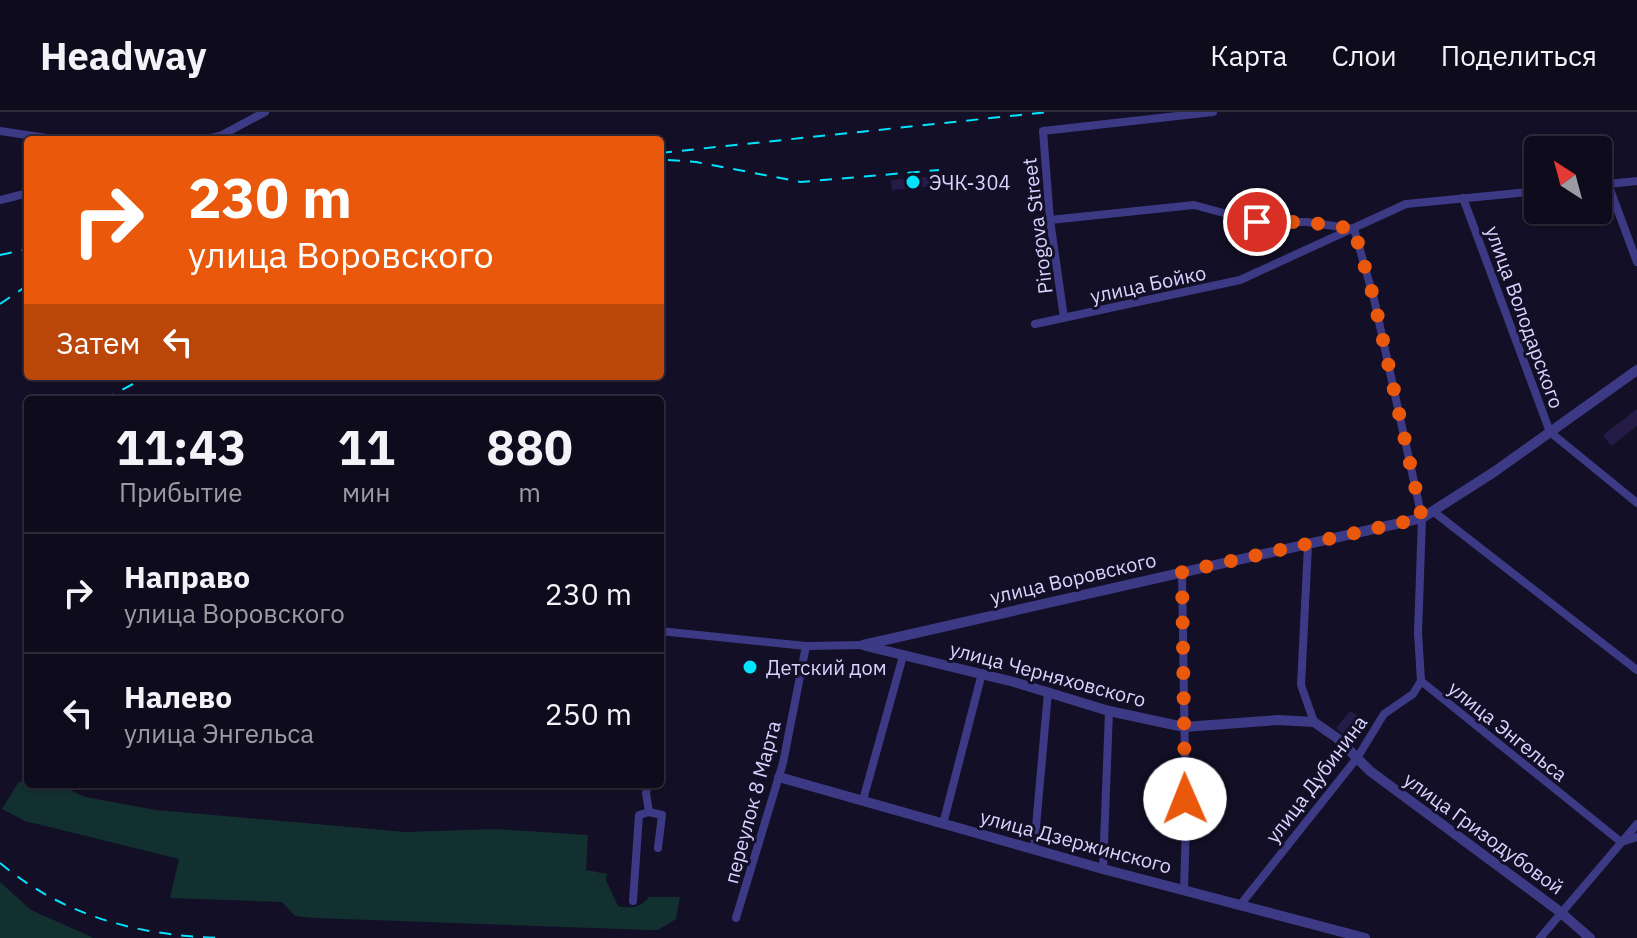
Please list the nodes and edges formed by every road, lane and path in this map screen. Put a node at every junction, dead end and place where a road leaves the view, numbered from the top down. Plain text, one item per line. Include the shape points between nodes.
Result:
1 (265, 112) edge
2 (1213, 112) edge
3 (0, 131) edge
4 (33, 136) edge
5 (223, 136) edge
6 (1637, 181) edge
7 (1612, 184) edge
8 (1524, 192) edge
9 (24, 194) edge
10 (1612, 195) edge
11 (1463, 198) junction
12 (0, 200) edge
13 (1050, 220) junction
14 (1354, 229) junction
15 (1637, 262) edge
16 (1064, 318) junction
17 (1035, 324) dead end
18 (1637, 370) edge
19 (1550, 432) junction
20 (1637, 503) edge
21 (1434, 512) junction
22 (1422, 518) junction
23 (1308, 545) junction
24 (1182, 572) junction
25 (664, 631) edge
26 (863, 645) junction
27 (806, 646) junction
28 (903, 656) junction
29 (1637, 670) edge
30 (982, 673) junction
31 (1421, 681) junction
32 (1048, 692) junction
33 (1109, 711) junction
34 (1314, 722) junction
35 (1184, 727) junction
36 (1357, 758) junction
37 (779, 777) junction
38 (647, 788) edge
39 (863, 800) junction
40 (649, 812) junction
41 (943, 824) junction
42 (1637, 824) edge
43 (1637, 837) edge
44 (1621, 842) junction
45 (658, 848) dead end
46 (1034, 849) junction
47 (1103, 869) junction
48 (1184, 889) junction
49 (633, 901) dead end
50 (1241, 904) junction
51 (1559, 911) junction
52 (736, 918) dead end
53 (1365, 938) edge
54 (1540, 938) edge
55 (1590, 938) edge

1 - 5 street
2 - 13 street, Pirogova Street via 1043,131
3 - 4 street
6 - 7 street
8 - 11 street, улица Бойко
9 - 12 street
10 - 15 street
11 - 14 street, улица Бойко via 1406,204
11 - 19 street, улица Володарского
13 - 14 street via 1194,205 1257,222
13 - 16 street, Pirogova Street
14 - 16 street, улица Бойко via 1240,280
14 - 22 street, улица Энгельса
16 - 17 street, улица Бойко
18 - 19 street, улица Воровского
19 - 20 street, улица Володарского
19 - 21 street, улица Воровского
21 - 22 street, улица Воровского
21 - 29 street
22 - 23 street, улица Воровского
22 - 31 street, улица Энгельса
23 - 24 street, улица Воровского
23 - 34 street via 1301,685
24 - 26 street, улица Воровского
24 - 35 street
25 - 27 street, улица Воровского
26 - 27 street, улица Воровского
26 - 28 street, улица Черняховского
27 - 37 street, переулок 8 Марта
28 - 30 street, улица Черняховского
28 - 39 street
30 - 32 street, улица Черняховского
30 - 41 street
31 - 36 street, улица Дубинина via 1413,694 1384,714
31 - 44 street, улица Энгельса
32 - 33 street, улица Черняховского
32 - 46 street
33 - 35 street, улица Черняховского
33 - 47 street
34 - 35 street, улица Черняховского
34 - 36 street
35 - 48 street
36 - 50 street, улица Дубинина
36 - 51 street, улица Гризодубовой
37 - 39 street, улица Дзержинского
37 - 52 street, переулок 8 Марта
38 - 40 street
39 - 41 street, улица Дзержинского
40 - 45 street via 662,815
40 - 49 street via 639,815
41 - 46 street, улица Дзержинского
42 - 44 street
43 - 44 street
44 - 51 street
46 - 47 street, улица Дзержинского
47 - 48 street, улица Дзержинского
48 - 50 street, улица Дзержинского
50 - 53 street, улица Дзержинского
51 - 54 street
51 - 55 street, улица Гризодубовой

